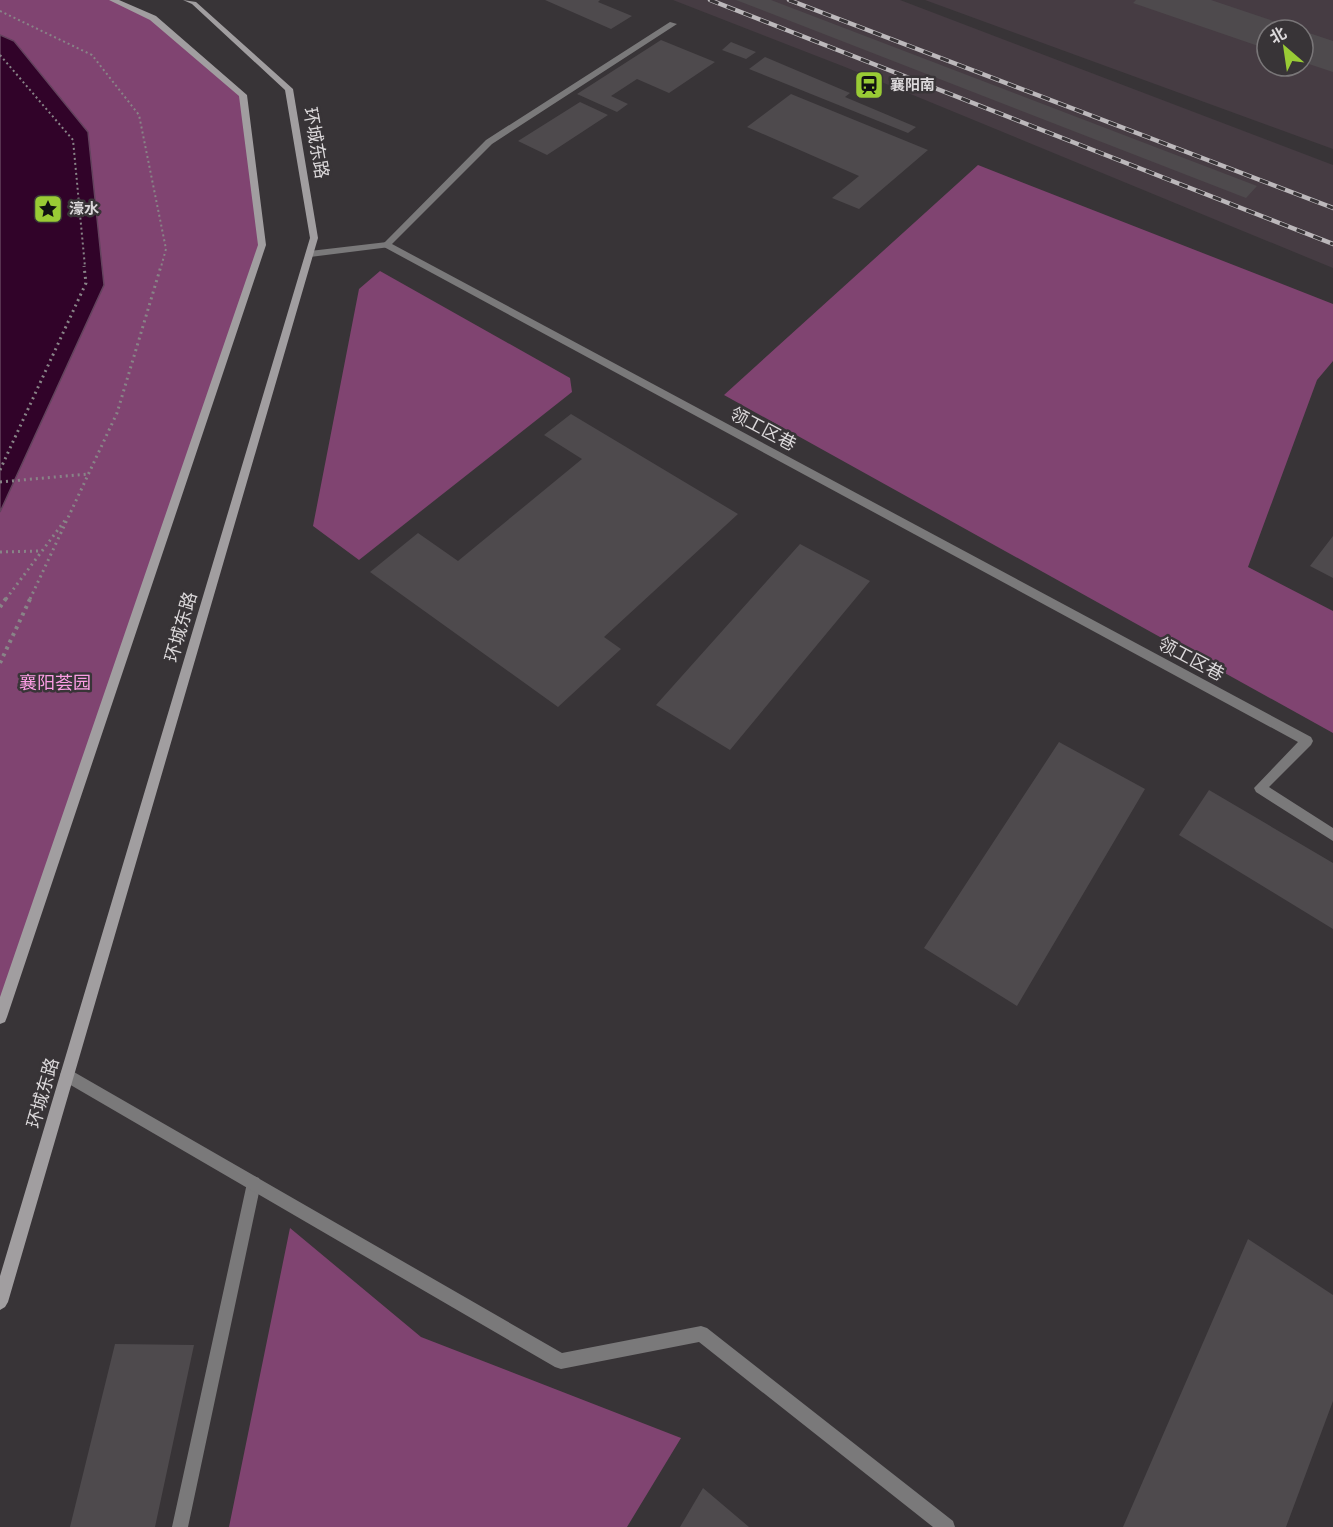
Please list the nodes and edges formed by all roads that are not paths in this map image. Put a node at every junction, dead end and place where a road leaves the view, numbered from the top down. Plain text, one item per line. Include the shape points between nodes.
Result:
1 (113, 0) edge
2 (187, 0) edge
3 (673, 24) dead end
4 (387, 245) junction
5 (310, 254) junction
6 (1333, 835) edge
7 (0, 1017) edge
8 (67, 1075) junction
9 (254, 1183) junction
10 (0, 1302) edge
11 (180, 1527) edge
12 (947, 1527) edge

1 - 7 main road via 153,18 243,95 262,245
2 - 5 main road, 环城东路 via 289,89 314,238
3 - 4 street via 489,142
4 - 5 street
4 - 6 street, 领工区巷 via 1307,741 1260,788
5 - 8 main road, 环城东路
8 - 9 street
8 - 10 main road, 环城东路
9 - 11 street
9 - 12 street via 561,1361 701,1334

